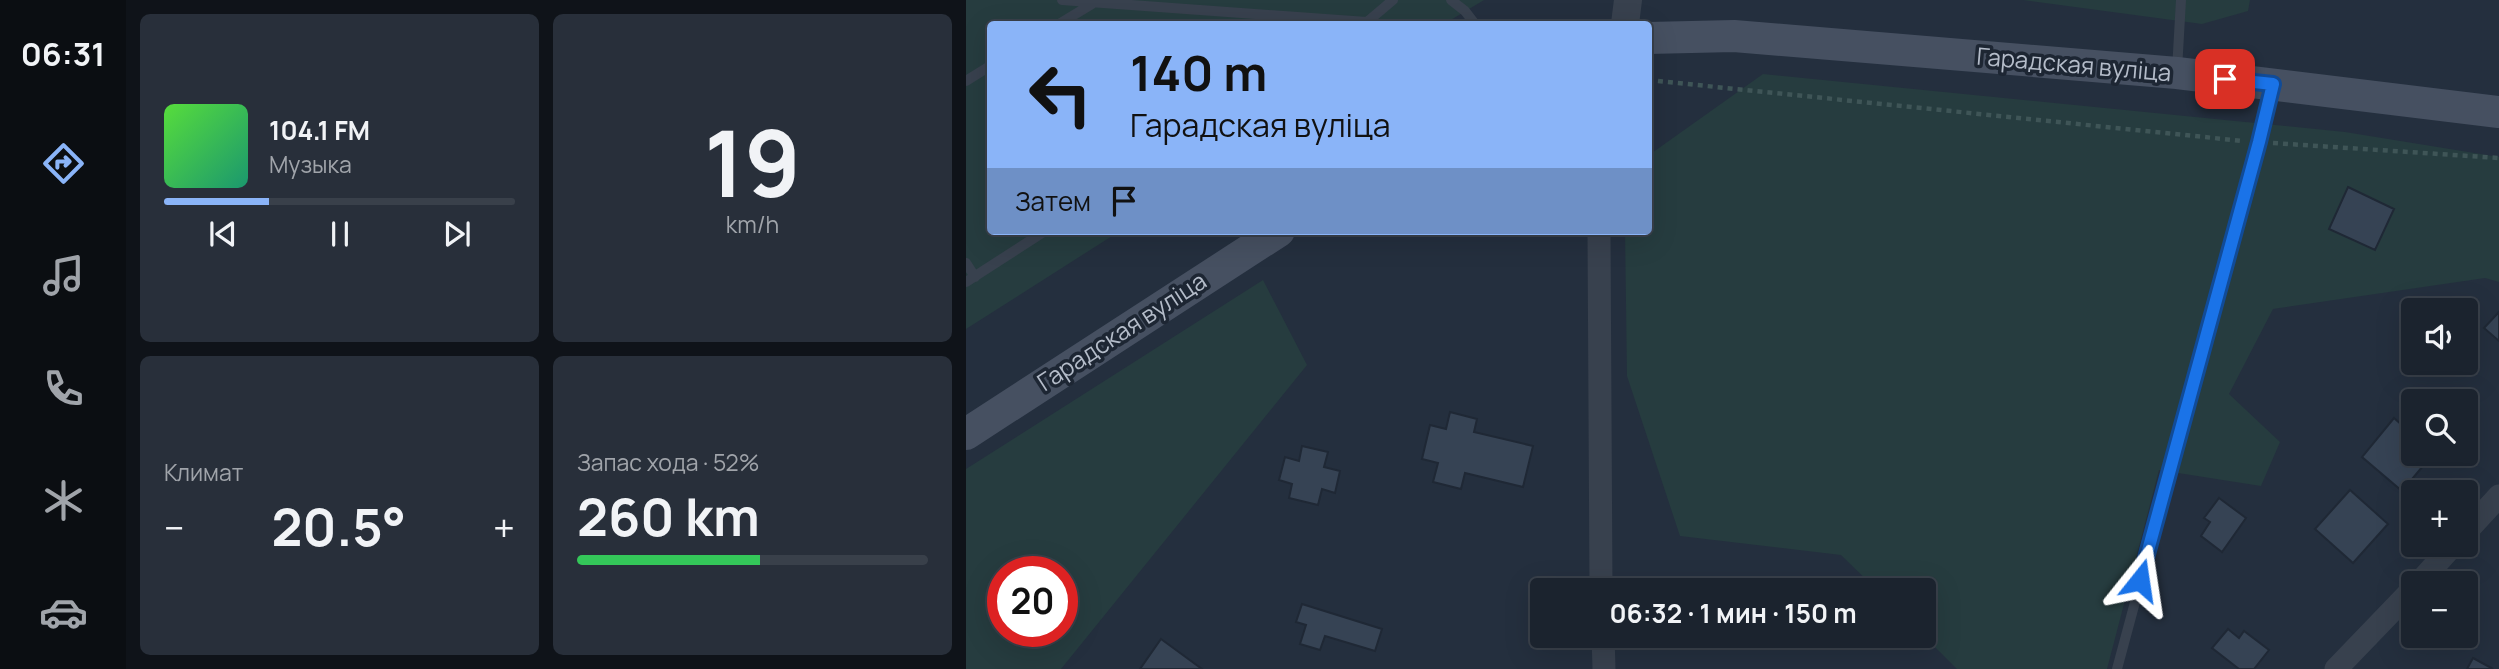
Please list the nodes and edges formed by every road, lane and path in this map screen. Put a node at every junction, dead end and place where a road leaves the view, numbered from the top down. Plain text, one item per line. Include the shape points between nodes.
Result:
1 (1062, 0) edge
2 (1393, 0) edge
3 (1451, 0) edge
4 (1628, 0) edge
5 (2181, 0) edge
6 (1093, 4) junction
7 (1064, 21) edge
8 (1336, 21) edge
9 (1367, 21) edge
10 (1473, 21) edge
11 (1625, 21) edge
12 (1652, 38) edge
13 (987, 68) edge
14 (2176, 73) junction
15 (1652, 80) edge
16 (966, 81) edge
17 (2273, 84) junction
18 (2499, 112) edge
19 (2259, 142) junction
20 (2499, 158) edge
21 (1039, 235) edge
22 (1273, 235) edge
23 (1599, 235) edge
24 (966, 263) edge
25 (970, 280) edge
26 (966, 434) edge
27 (2499, 496) edge
28 (2478, 519) edge
29 (2442, 557) edge
30 (2430, 571) edge
31 (1601, 578) edge
32 (2401, 601) edge
33 (1603, 648) edge
34 (1604, 669) edge
35 (2116, 669) edge
36 (2336, 669) edge

1 - 6 lane
2 - 9 lane
3 - 10 lane
4 - 11 street
5 - 14 lane
6 - 7 lane
6 - 8 lane
12 - 14 main road, Гарадская вуліца via 1734,36
13 - 16 lane
14 - 17 main road, Гарадская вуліца
15 - 19 path
17 - 18 main road, Гарадская вуліца
17 - 19 lane
19 - 20 path
19 - 35 lane
21 - 25 lane
22 - 26 main road, Гарадская вуліца
23 - 31 street
24 - 25 lane
27 - 28 street
29 - 30 street
32 - 36 street
33 - 34 street

